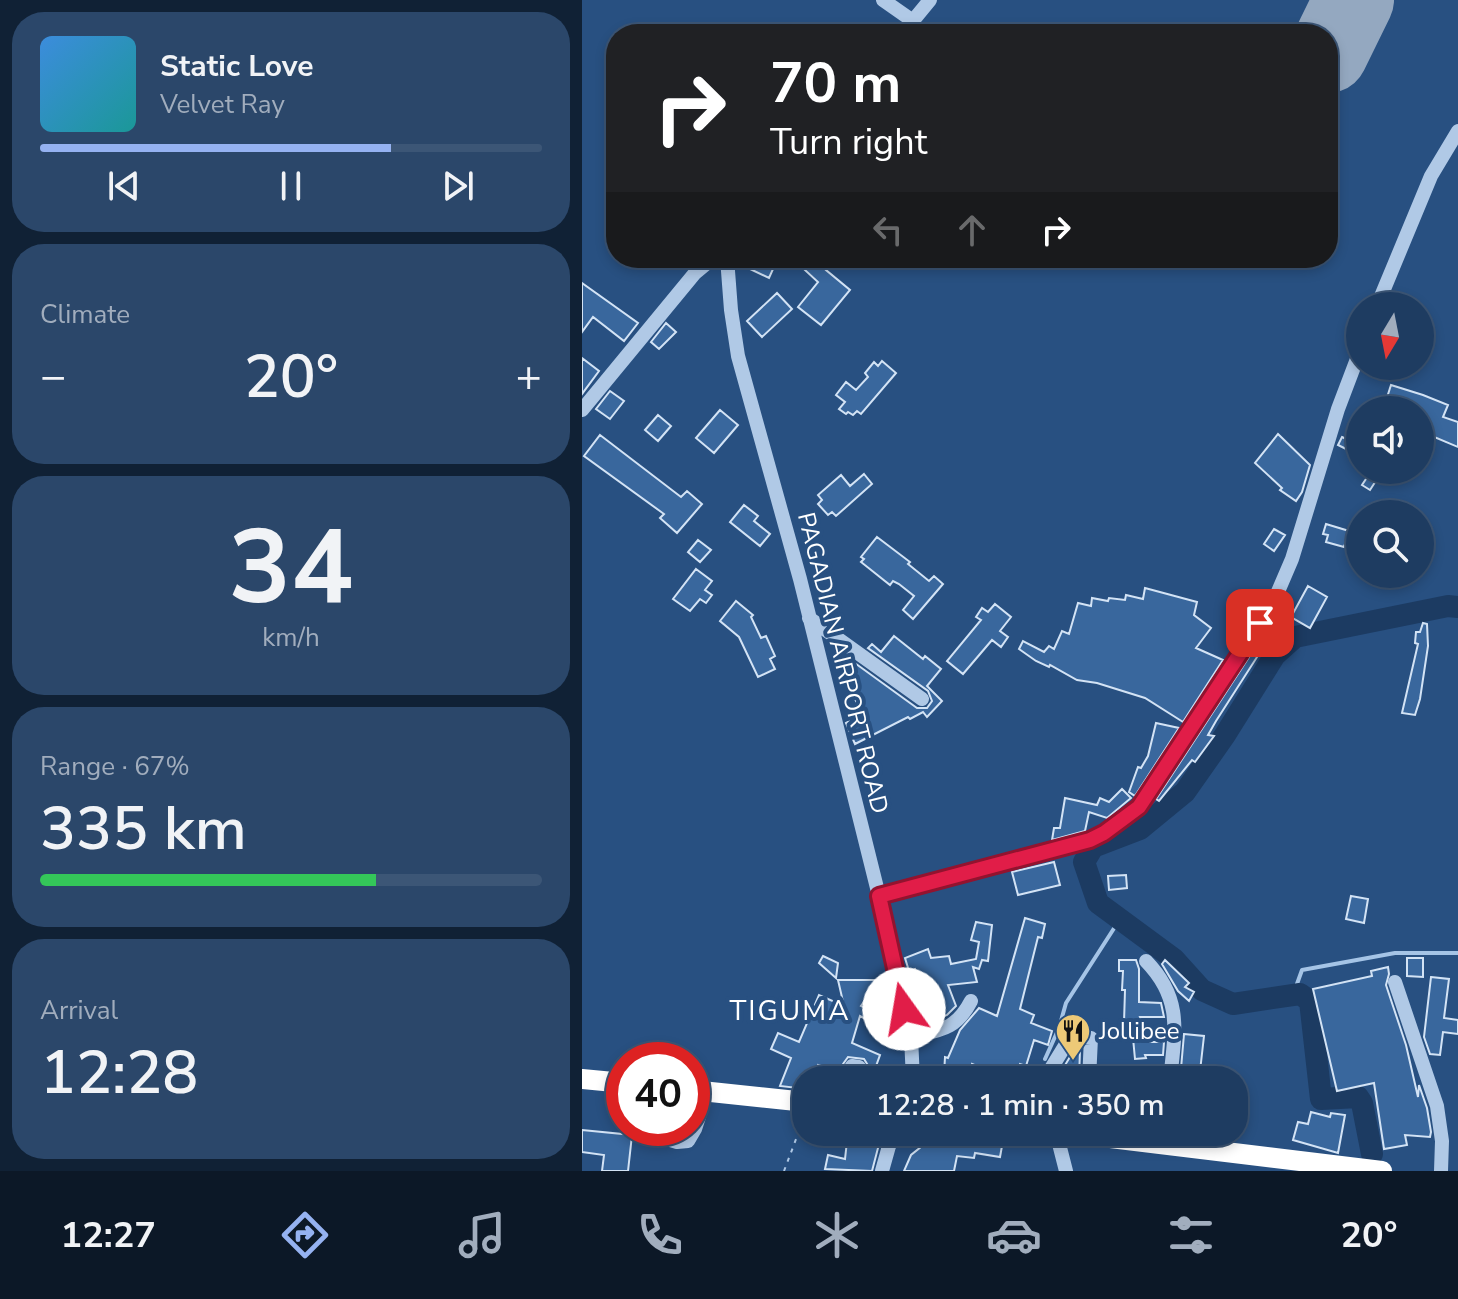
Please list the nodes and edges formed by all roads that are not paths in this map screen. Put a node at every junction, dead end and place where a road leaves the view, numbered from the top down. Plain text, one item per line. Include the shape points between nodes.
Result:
1 (883, 0) edge
2 (930, 0) edge
3 (913, 21) junction
4 (910, 24) edge
5 (1458, 131) edge
6 (701, 268) edge
7 (728, 268) edge
8 (1383, 292) edge
9 (1349, 380) edge
10 (582, 410) edge
11 (809, 618) junction
12 (922, 699) dead end
13 (879, 896) junction
14 (1146, 961) dead end
15 (1395, 982) dead end
16 (971, 1001) dead end
17 (911, 1037) junction
18 (912, 1066) edge
19 (1053, 1066) edge
20 (1090, 1066) edge
21 (1171, 1066) edge
22 (582, 1079) edge
23 (606, 1081) edge
24 (710, 1092) edge
25 (792, 1101) edge
26 (889, 1146) edge
27 (894, 1146) edge
28 (1061, 1146) edge
29 (1194, 1146) edge
30 (1293, 1166) edge
31 (882, 1171) edge
32 (889, 1171) edge
33 (1066, 1171) edge
34 (1382, 1171) edge
35 (1441, 1171) edge

1 - 3 street
2 - 3 street
3 - 4 street
5 - 8 street via 1431,176
6 - 10 street
7 - 11 street, PAGADIAN AIRPORT ROAD via 738,356
9 - 13 street via 1274,601 1139,807 1090,840
11 - 12 street
11 - 13 street, PAGADIAN AIRPORT ROAD
13 - 17 street, PAGADIAN AIRPORT ROAD
14 - 21 street via 1163,981 1173,1005
15 - 35 street via 1437,1106
16 - 17 street via 952,1026
17 - 18 street, PAGADIAN AIRPORT ROAD
19 - 20 street via 1071,1036 1091,1038
22 - 23 highway
24 - 25 highway
26 - 31 street
27 - 32 street
28 - 33 street
29 - 30 highway
30 - 34 highway

